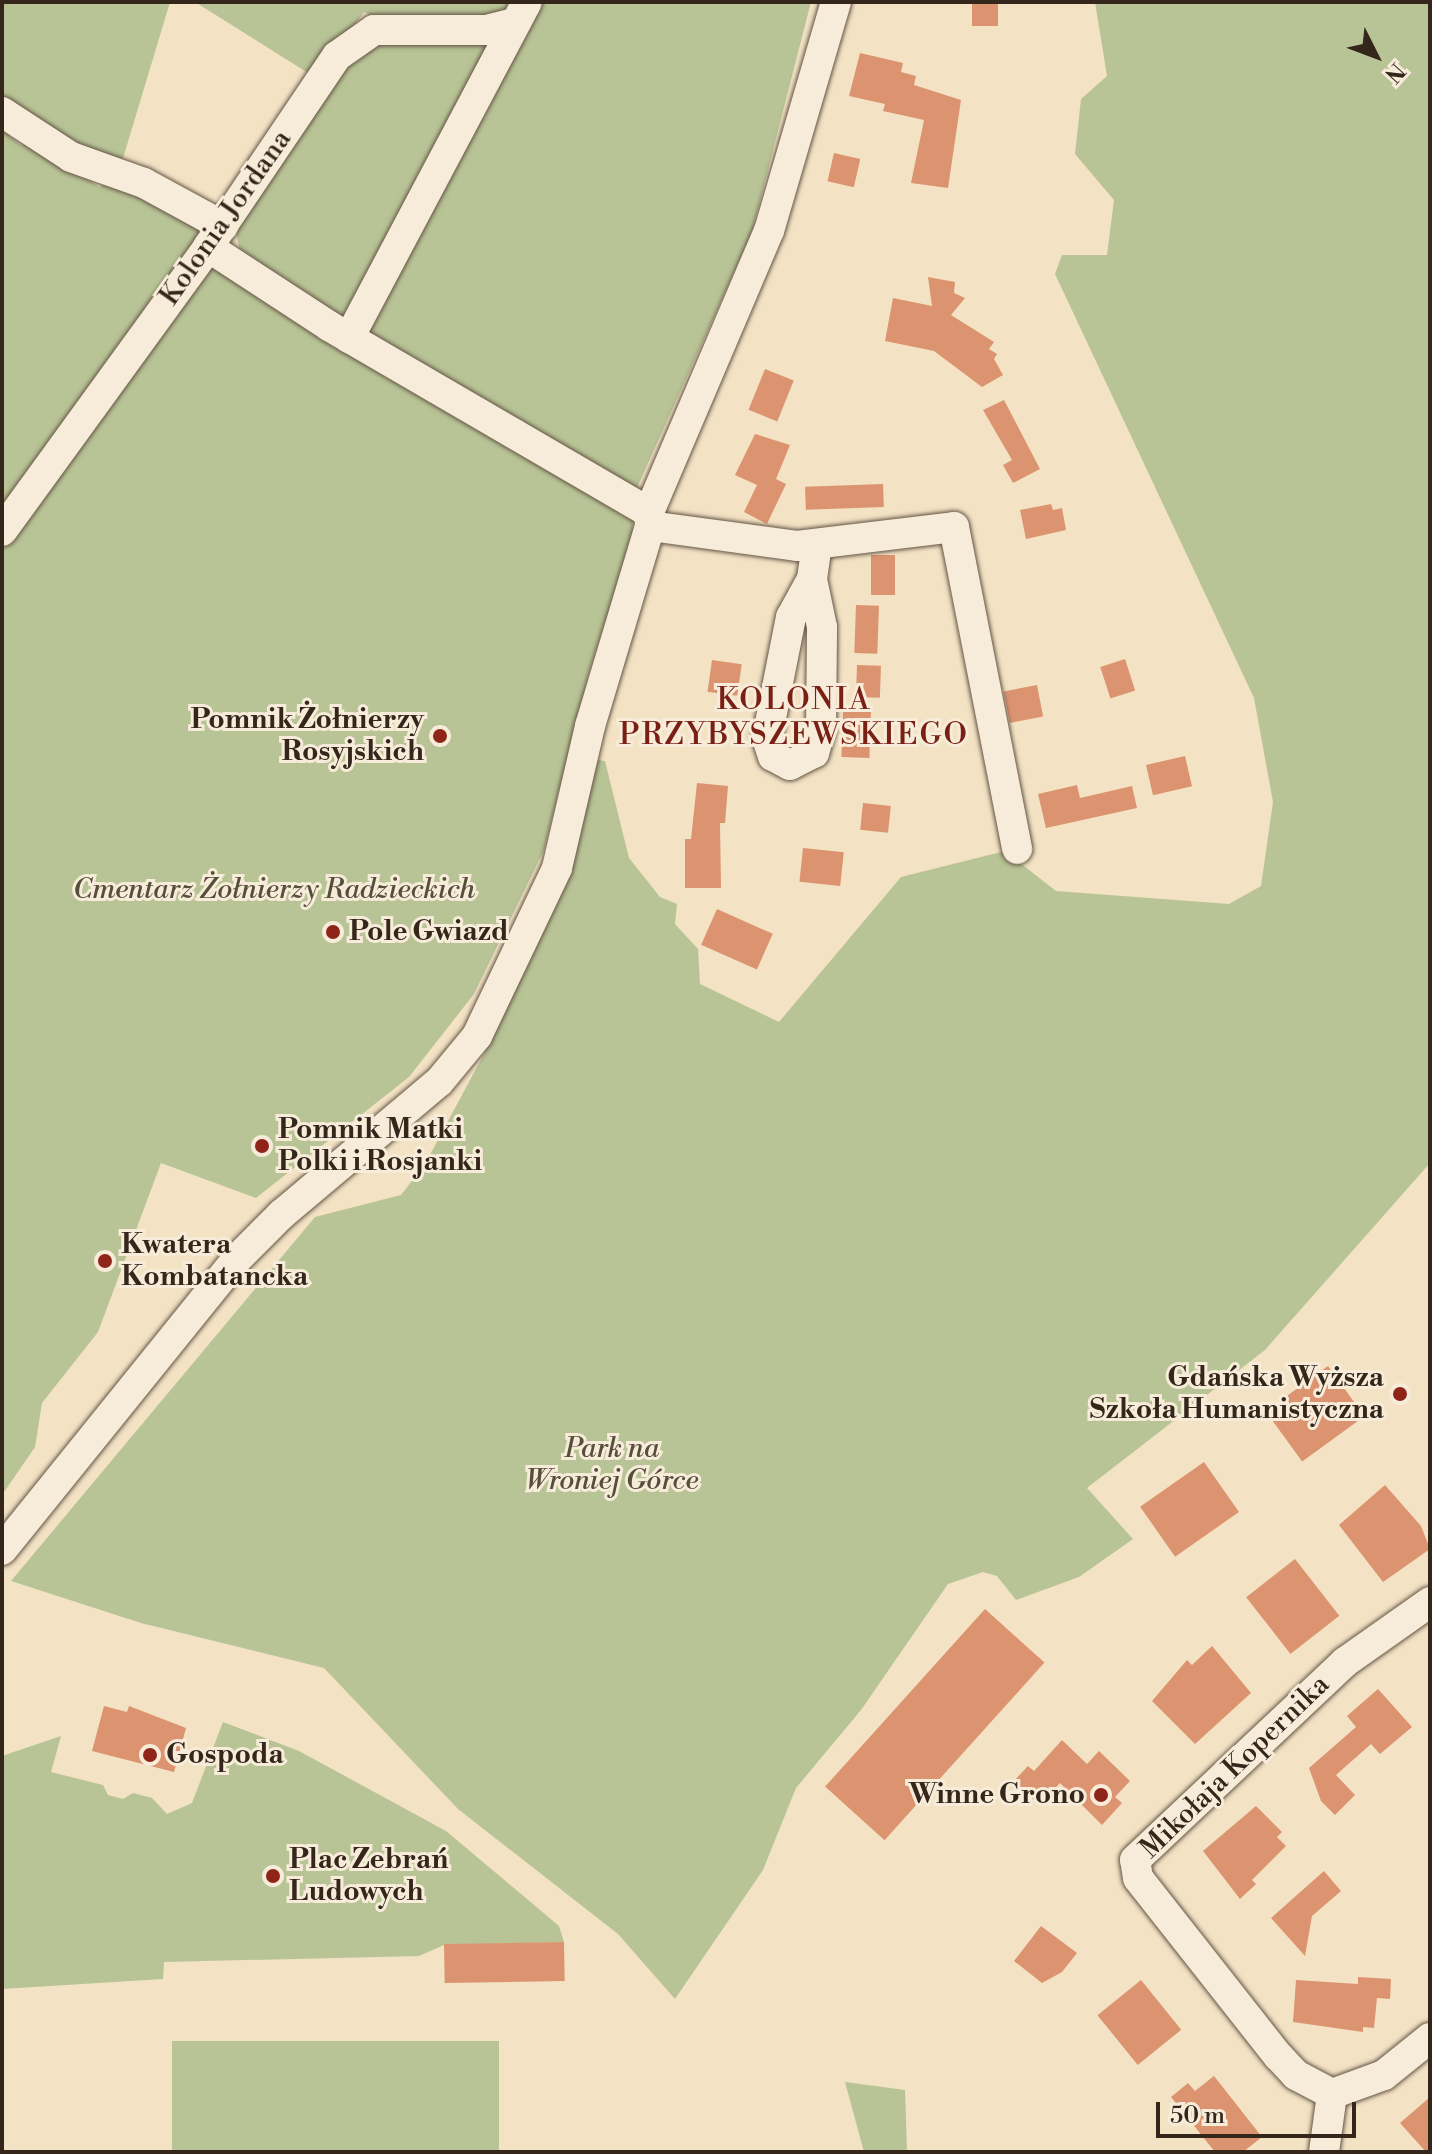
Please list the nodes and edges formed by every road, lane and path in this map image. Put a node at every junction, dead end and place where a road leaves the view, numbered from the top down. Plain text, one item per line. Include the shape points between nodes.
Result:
1 (836, 2) edge
2 (521, 13) edge
3 (2, 112) edge
4 (216, 237) junction
5 (349, 338) junction
6 (650, 519) junction
7 (2, 531) edge
8 (817, 545) junction
9 (812, 579) junction
10 (1017, 849) dead end
11 (2, 1550) edge
12 (1430, 1602) edge
13 (1430, 2038) edge
14 (1332, 2094) junction
15 (1324, 2152) edge

1 - 6 street via 769,231
2 - 4 street, Kolonia Jordana via 486,30 374,30 352,41
2 - 5 street, Kolonia Jordana
3 - 4 street via 71,157 144,183
4 - 5 street
4 - 7 street, Kolonia Jordana
5 - 6 street
6 - 8 street
6 - 11 street via 590,726 557,868 468,1051 235,1261
8 - 9 street
8 - 10 street via 954,527
9 - 9 street via 791,617 767,738 773,756 790,765 814,753 821,728 822,627
12 - 14 street, Mikołaja Kopernika via 1345,1662 1135,1860 1138,1878 1278,2056 1296,2075
13 - 14 street via 1384,2075
14 - 15 street

